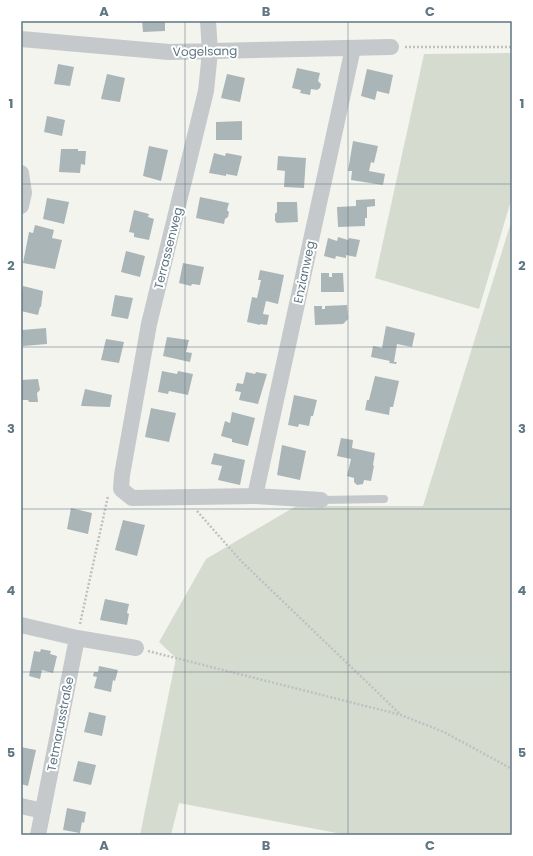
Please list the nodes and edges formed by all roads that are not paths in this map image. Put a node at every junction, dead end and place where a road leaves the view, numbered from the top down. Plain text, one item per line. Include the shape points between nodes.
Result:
1 (208, 21) edge
2 (21, 39) edge
3 (390, 47) road end
4 (353, 48) junction
5 (210, 52) junction
6 (21, 173) edge
7 (21, 206) edge
8 (255, 496) junction
9 (384, 499) dead end
10 (321, 500) joint
11 (21, 625) edge
12 (77, 638) junction
13 (136, 648) road end
14 (21, 806) edge
15 (43, 811) junction
16 (38, 835) edge

1 - 5 street, Terrassenweg
2 - 5 street, Vogelsang via 169,52
3 - 4 street, Vogelsang
4 - 5 street, Vogelsang
4 - 8 street, Enzianweg
5 - 8 street, Terrassenweg via 206,91 149,324 122,475 122,489 132,498
6 - 7 street via 24,193
8 - 10 street
9 - 10 lane
11 - 12 street
12 - 13 street
12 - 15 street, Tetmarusstraße
14 - 15 street
15 - 16 street, Tetmarusstraße

